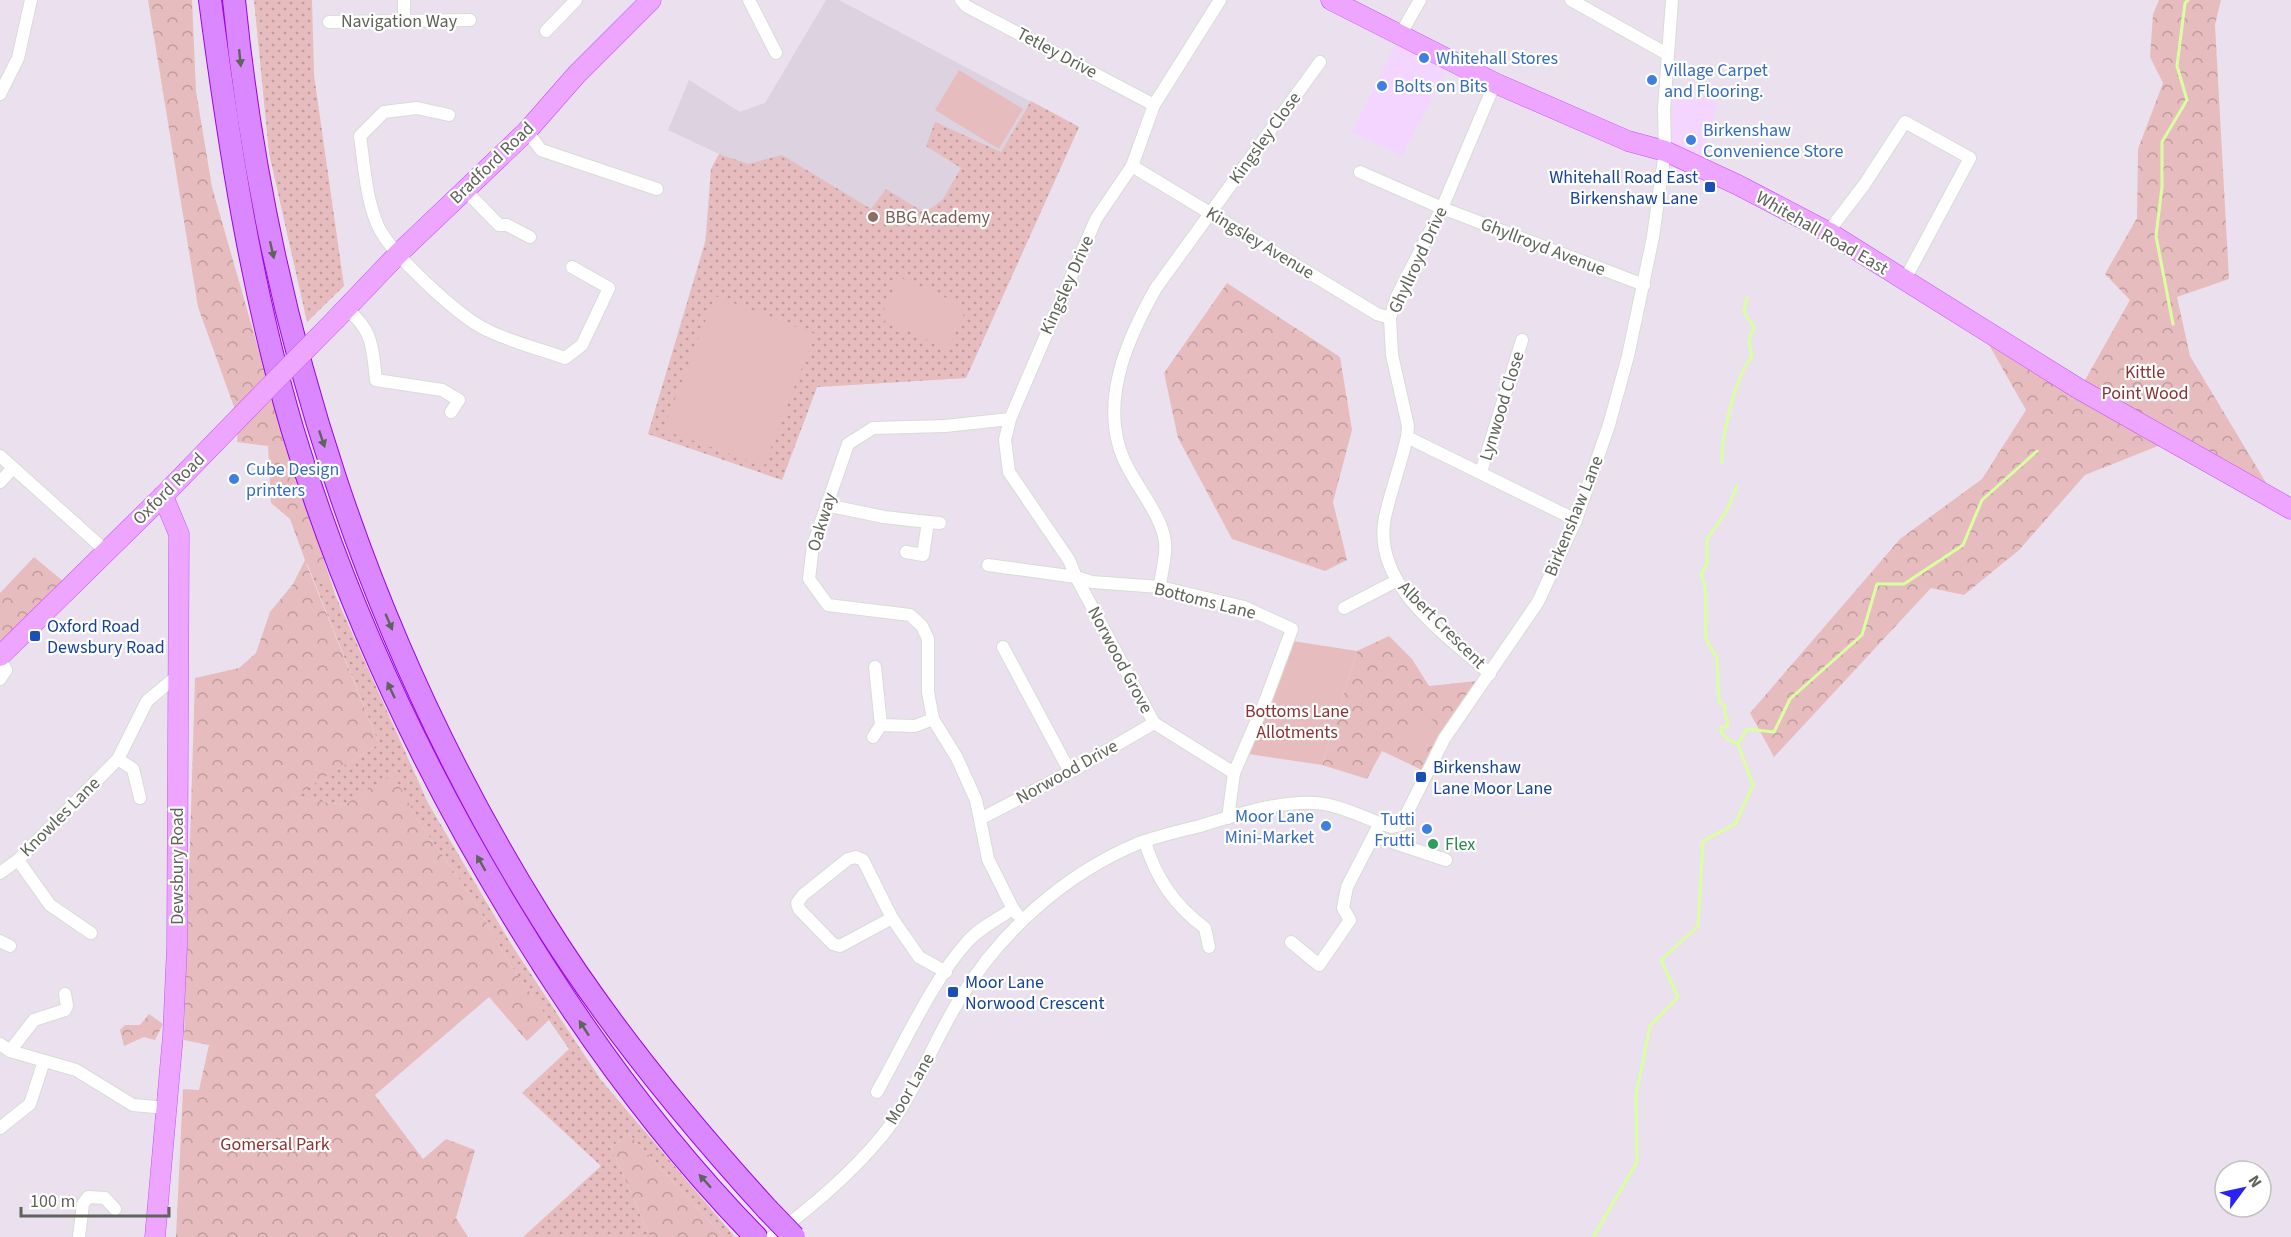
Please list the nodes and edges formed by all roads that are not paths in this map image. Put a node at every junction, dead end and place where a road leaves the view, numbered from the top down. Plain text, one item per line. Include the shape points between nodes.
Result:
1 (31, 0) edge
2 (210, 0) edge
3 (234, 0) edge
4 (404, 0) edge
5 (576, 0) edge
6 (749, 0) edge
7 (961, 0) edge
8 (1220, 0) edge
9 (1331, 0) edge
10 (1420, 0) edge
11 (1571, 0) edge
12 (1672, 0) edge
13 (646, 2) edge
14 (404, 21) junction
15 (470, 21) dead end
16 (329, 22) dead end
17 (546, 31) dead end
18 (1400, 35) junction
19 (776, 53) dead end
20 (1667, 54) junction
21 (1320, 62) dead end
22 (1495, 82) junction
23 (0, 94) edge
24 (1154, 105) junction
25 (449, 115) dead end
26 (527, 131) junction
27 (1665, 151) junction
28 (1132, 166) junction
29 (1360, 172) dead end
30 (464, 189) junction
31 (657, 189) dead end
32 (1442, 208) junction
33 (1210, 213) junction
34 (1828, 232) junction
35 (530, 237) dead end
36 (399, 254) junction
37 (572, 267) dead end
38 (1904, 281) junction
39 (1644, 285) junction
40 (341, 314) junction
41 (1390, 318) junction
42 (1522, 340) dead end
43 (451, 412) dead end
44 (1010, 419) junction
45 (1407, 437) junction
46 (0, 456) edge
47 (13, 468) junction
48 (1481, 472) junction
49 (0, 482) edge
50 (163, 496) junction
51 (826, 505) junction
52 (2291, 509) edge
53 (1576, 520) junction
54 (107, 552) junction
55 (906, 552) dead end
56 (988, 565) dead end
57 (1076, 577) junction
58 (1396, 581) junction
59 (1160, 587) junction
60 (1344, 608) dead end
61 (1003, 647) dead end
62 (0, 658) edge
63 (875, 667) dead end
64 (1490, 674) junction
65 (178, 675) junction
66 (0, 679) edge
67 (933, 719) junction
68 (1154, 723) junction
69 (881, 725) junction
70 (873, 737) dead end
71 (118, 759) junction
72 (1070, 772) junction
73 (1234, 773) junction
74 (140, 798) dead end
75 (1228, 818) junction
76 (980, 819) junction
77 (1380, 823) junction
78 (1374, 836) junction
79 (1145, 842) junction
80 (18, 860) junction
81 (1446, 860) dead end
82 (0, 873) edge
83 (1013, 909) junction
84 (892, 918) junction
85 (1022, 919) junction
86 (91, 933) dead end
87 (1291, 942) dead end
88 (1209, 948) dead end
89 (946, 972) junction
90 (65, 994) dead end
91 (5, 1047) edge
92 (44, 1061) junction
93 (878, 1092) dead end
94 (166, 1108) junction
95 (0, 1128) edge
96 (115, 1209) dead end
97 (750, 1231) edge
98 (79, 1237) edge
99 (155, 1237) edge
100 (772, 1237) edge
101 (794, 1237) edge

1 - 23 street via 18,58
97 -> 2 highway via 690,1165 597,1049 489,877 432,777 386,680 321,515 292,425 247,241
3 -> 101 highway, bridge via 269,236 300,368 382,606 429,714 463,785 543,922 625,1041 713,1149
4 - 14 street
5 - 17 street
6 - 19 street
7 - 24 street, Tetley Drive
8 - 24 street, Kingsley Drive
9 - 18 main road, Whitehall Road East
10 - 18 street
11 - 20 street
12 - 20 street, Birkenshaw Lane
13 - 26 main road, Bradford Road
14 - 15 street, Navigation Way
14 - 16 street, Navigation Way
18 - 22 main road, Whitehall Road East
20 - 27 street, Birkenshaw Lane
21 - 33 street, Kingsley Close
22 - 27 main road, Whitehall Road East via 1628,141
22 - 32 street, Ghyllroyd Drive
24 - 28 street, Kingsley Drive
25 - 36 street via 417,108 384,112 360,135 378,226
26 - 30 main road, Bradford Road
26 - 31 street via 541,150
27 - 34 main road, Whitehall Road East
27 - 39 street, Birkenshaw Lane
28 - 33 street, Kingsley Avenue
28 - 44 street, Kingsley Drive via 1096,219
29 - 32 street, Ghyllroyd Avenue
30 - 35 street via 499,225
30 - 36 main road, Bradford Road
32 - 39 street, Ghyllroyd Avenue
32 - 41 street, Ghyllroyd Drive via 1397,296
33 - 41 street, Kingsley Avenue via 1377,314
33 - 59 street, Kingsley Close via 1151,296 1118,379 1114,410 1118,445 1165,543
34 - 38 main road, Whitehall Road East
34 - 38 street via 1905,122 1970,158
36 - 37 street via 444,300 486,330 565,358 582,345 615,288
36 - 40 main road, Bradford Road
38 - 52 main road, Whitehall Road East via 2079,389
39 - 53 street, Birkenshaw Lane via 1609,425
40 - 43 street via 363,323 371,342 376,380 442,390 459,400
40 - 50 main road, Oxford Road, bridge
41 - 45 street, Ghyllroyd Drive via 1392,355
42 - 48 street, Lynwood Close
44 - 51 street, Oakway via 873,428 848,444
44 - 57 street, Kingsley Drive via 1005,440 1009,472 1070,560
45 - 48 street
45 - 58 street, Albert Crescent via 1385,519 1385,553
46 - 47 street
47 - 49 street
47 - 54 street
48 - 53 street
50 - 54 main road, Oxford Road
50 - 65 main road, Dewsbury Road via 179,534
51 - 55 street via 934,522 924,555
51 - 67 street, Oakway via 813,545 809,579 828,605 910,615 922,626 928,639 928,692
53 - 64 street, Birkenshaw Lane via 1538,602
54 - 62 main road, Oxford Road
56 - 57 street, Bottoms Lane
57 - 59 street, Bottoms Lane via 1092,582
57 - 68 street, Norwood Grove
58 - 60 street
58 - 64 street, Albert Crescent
59 - 73 street, Bottoms Lane via 1244,607 1292,629
61 - 72 street
62 - 66 street, Oxford Road via 6,670
63 - 69 street
64 - 77 street, Birkenshaw Lane via 1444,739 1401,825
65 - 71 street, Knowles Lane via 147,701
65 - 94 main road, Dewsbury Road via 177,943
67 - 69 street via 915,726
67 - 76 street via 957,758
68 - 72 street, Norwood Drive
68 - 73 street, Norwood Grove
69 - 70 street
71 - 74 street via 133,769
71 - 80 street, Knowles Lane
72 - 76 street, Norwood Drive
73 - 75 street, Bottoms Lane
75 - 77 street, Moor Lane via 1289,804 1317,803
75 - 79 street, Moor Lane
76 - 83 street via 988,859
77 - 78 street
78 - 81 street
78 - 87 street via 1347,887 1343,908 1350,920 1319,964
79 - 85 street, Moor Lane via 1089,870
79 - 88 street via 1164,889 1188,916 1205,928
80 - 82 street, Knowles Lane
80 - 86 street via 50,906
83 - 85 street
83 - 89 street, Moor Lane via 967,942
84 - 84 street via 840,946 833,944 797,903 848,859 856,857 863,860
84 - 89 street via 919,957
85 - 100 street, Moor Lane via 958,1002 882,1135 825,1195
89 - 93 street, Moor Lane
90 - 91 street via 65,1010 34,1020
91 - 92 street
92 - 94 street via 76,1070 133,1105
92 - 95 street via 30,1104
94 - 99 main road, Dewsbury Road
96 - 98 street via 105,1198 88,1197 83,1204

